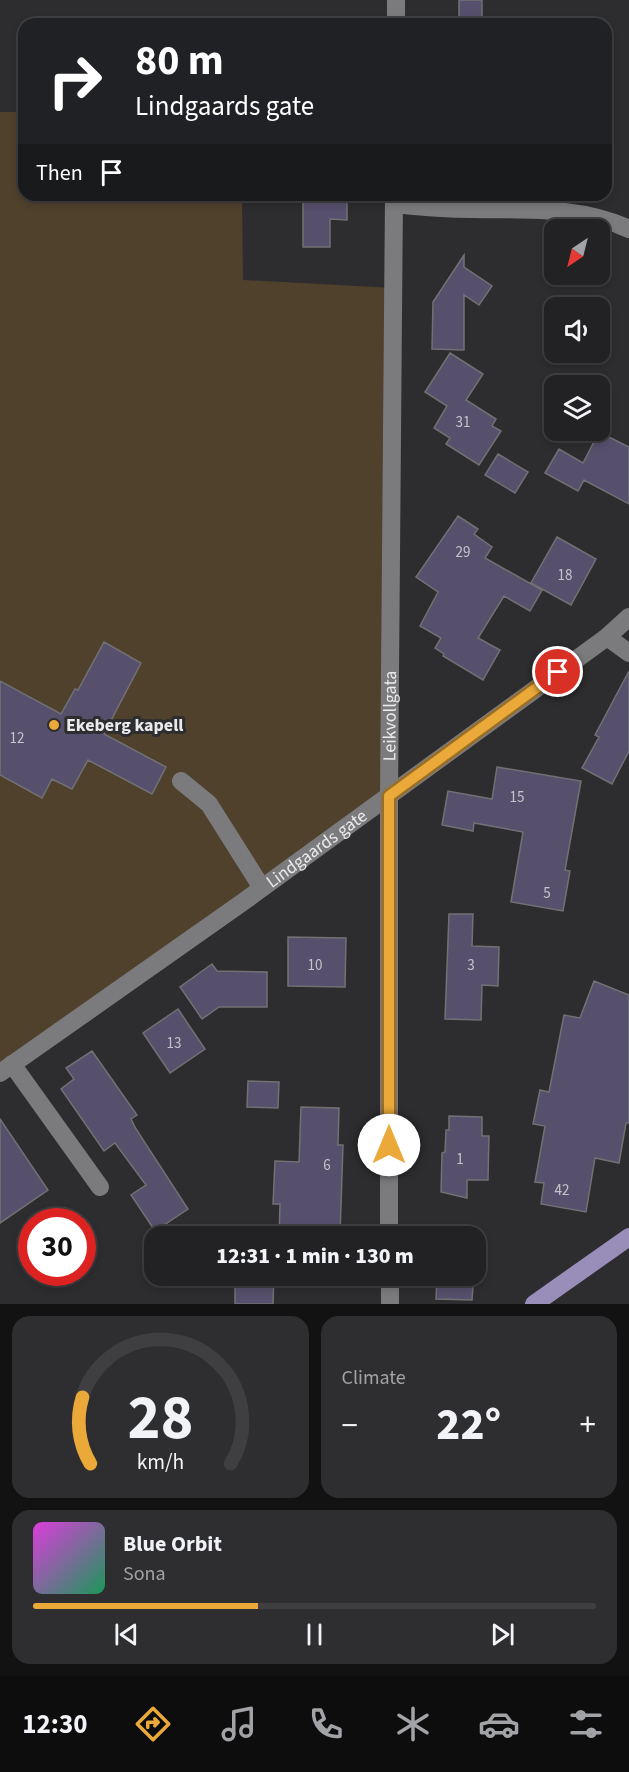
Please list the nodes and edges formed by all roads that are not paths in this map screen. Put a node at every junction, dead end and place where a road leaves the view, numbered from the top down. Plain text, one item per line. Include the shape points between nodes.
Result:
1 (396, 0) edge
2 (396, 18) edge
3 (394, 201) edge
4 (400, 201) edge
5 (629, 229) edge
6 (629, 617) edge
7 (607, 638) junction
8 (629, 653) edge
9 (181, 781) dead end
10 (389, 796) junction
11 (262, 888) junction
12 (6, 1068) edge
13 (100, 1188) dead end
14 (389, 1226) edge
15 (629, 1237) edge
16 (390, 1286) edge
17 (390, 1304) edge
18 (534, 1304) edge

1 - 2 street
3 - 10 street, Leikvollgata
4 - 5 street via 438,208 580,214
6 - 7 street, Lindgaards gate
7 - 8 street
7 - 10 street, Lindgaards gate
9 - 11 street via 209,804
10 - 11 street, Lindgaards gate
10 - 14 street, Leikvollgata
11 - 12 street, Lindgaards gate
12 - 13 street
15 - 18 main road
16 - 17 street

